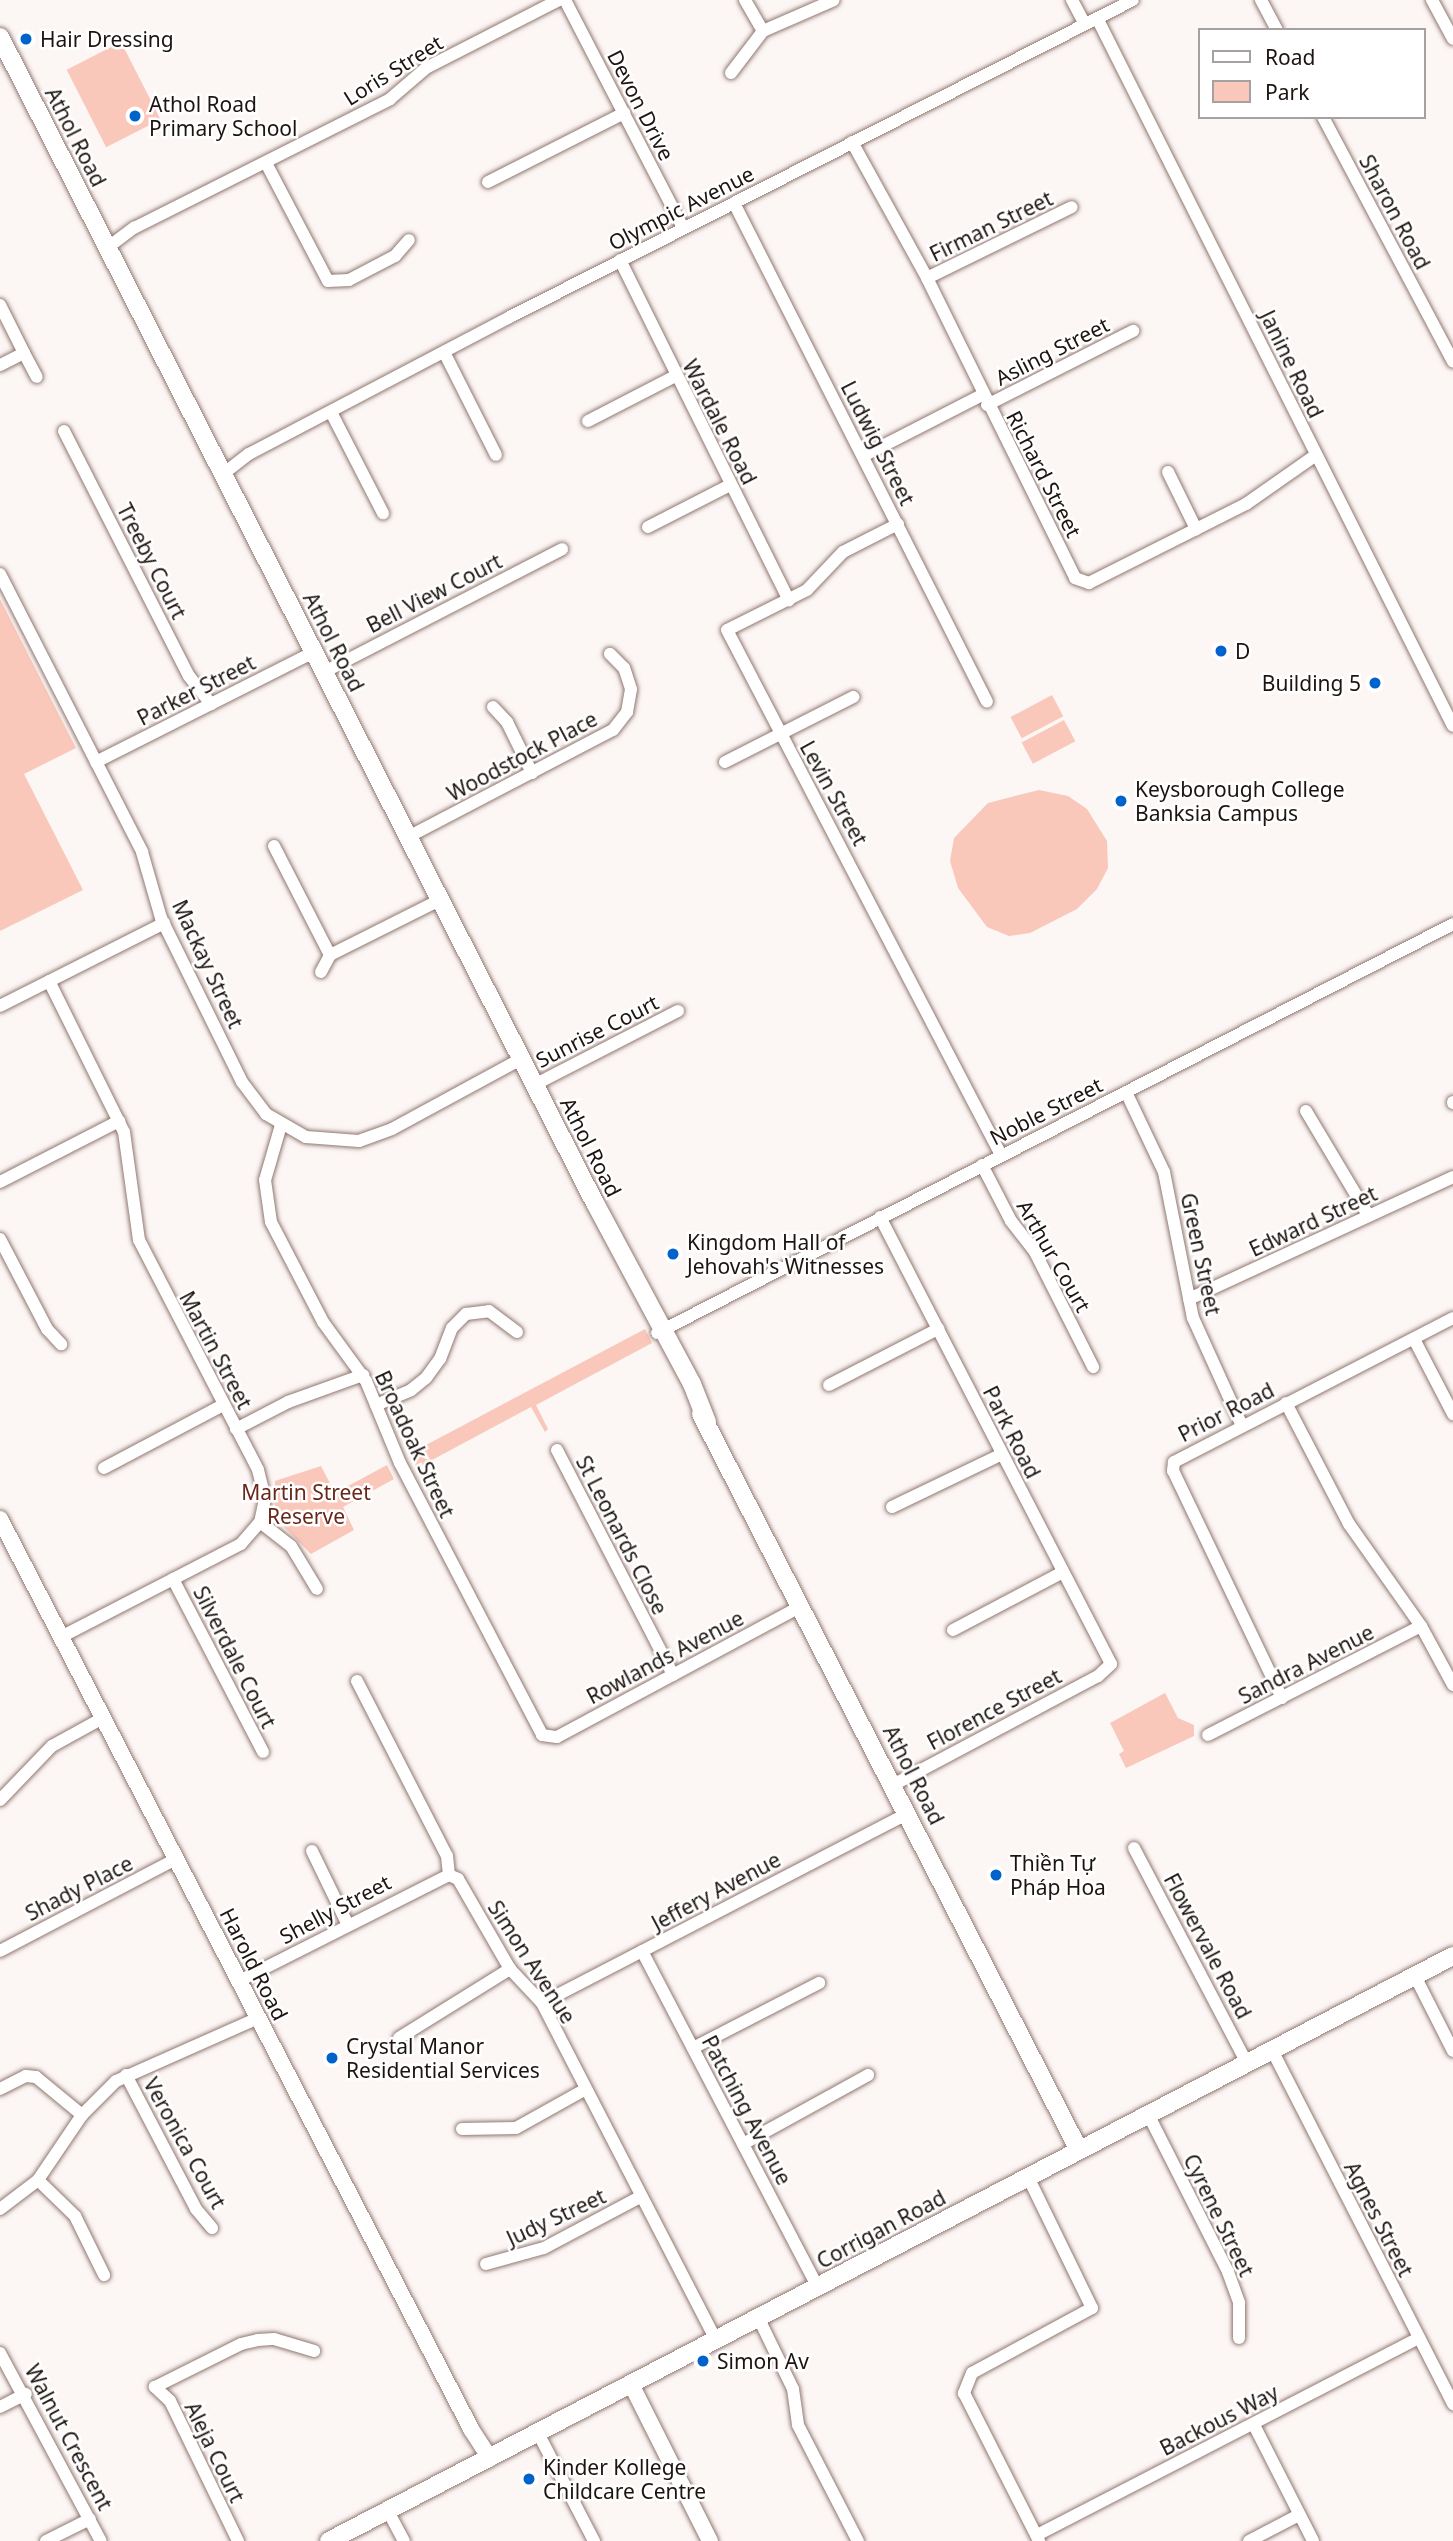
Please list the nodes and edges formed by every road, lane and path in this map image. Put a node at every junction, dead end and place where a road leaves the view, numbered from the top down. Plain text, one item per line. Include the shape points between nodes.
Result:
1 (559, 0) edge
2 (565, 0) edge
3 (745, 0) edge
4 (834, 0) edge
5 (1072, 0) edge
6 (1133, 0) edge
7 (1261, 0) edge
8 (1432, 0) edge
9 (1097, 18) junction
10 (1084, 24) junction
11 (1276, 28) edge
12 (763, 32) junction
13 (0, 37) edge
14 (1453, 39) edge
15 (731, 73) dead end
16 (624, 113) junction
17 (1324, 119) edge
18 (852, 142) junction
19 (266, 163) junction
20 (488, 182) dead end
21 (734, 203) junction
22 (1072, 207) dead end
23 (683, 228) junction
24 (409, 240) dead end
25 (104, 243) junction
26 (620, 260) junction
27 (926, 278) junction
28 (0, 305) edge
29 (1133, 331) dead end
30 (24, 353) junction
31 (445, 354) junction
32 (1453, 362) edge
33 (0, 365) edge
34 (675, 376) junction
35 (37, 377) dead end
36 (985, 400) junction
37 (331, 412) junction
38 (588, 421) dead end
39 (64, 431) dead end
40 (496, 455) dead end
41 (1315, 455) junction
42 (863, 456) junction
43 (220, 469) junction
44 (1168, 472) dead end
45 (730, 485) junction
46 (383, 513) dead end
47 (898, 524) junction
48 (648, 527) dead end
49 (1196, 529) junction
50 (562, 549) dead end
51 (0, 574) edge
52 (789, 600) junction
53 (314, 652) junction
54 (610, 654) dead end
55 (324, 672) junction
56 (853, 697) dead end
57 (987, 702) dead end
58 (211, 704) junction
59 (493, 707) dead end
60 (1453, 726) edge
61 (781, 736) junction
62 (96, 762) junction
63 (725, 762) dead end
64 (532, 773) junction
65 (408, 837) junction
66 (274, 846) dead end
67 (440, 900) junction
68 (164, 923) junction
69 (1453, 923) edge
70 (330, 955) junction
71 (321, 972) dead end
72 (49, 981) junction
73 (0, 1006) edge
74 (678, 1011) dead end
75 (521, 1059) junction
76 (534, 1085) junction
77 (1126, 1092) junction
78 (1306, 1111) dead end
79 (120, 1121) junction
80 (281, 1125) junction
81 (1001, 1155) junction
82 (982, 1165) junction
83 (1453, 1177) edge
84 (0, 1182) edge
85 (1368, 1215) junction
86 (880, 1217) junction
87 (0, 1239) edge
88 (1189, 1299) junction
89 (1453, 1318) edge
90 (938, 1329) junction
91 (660, 1331) junction
92 (517, 1332) dead end
93 (1414, 1339) junction
94 (61, 1344) dead end
95 (1093, 1367) dead end
96 (363, 1375) junction
97 (829, 1385) dead end
98 (1286, 1403) junction
99 (223, 1405) junction
100 (376, 1405) junction
101 (1453, 1414) edge
102 (1241, 1424) junction
103 (236, 1429) junction
104 (557, 1450) dead end
105 (1002, 1454) junction
106 (104, 1468) dead end
107 (892, 1507) dead end
108 (0, 1519) edge
109 (260, 1522) junction
110 (1061, 1573) junction
111 (173, 1579) junction
112 (317, 1589) dead end
113 (801, 1606) junction
114 (1421, 1626) junction
115 (953, 1630) dead end
116 (61, 1637) junction
117 (1111, 1664) joint
118 (673, 1675) junction
119 (357, 1681) dead end
120 (1453, 1685) edge
121 (1282, 1698) junction
122 (103, 1718) junction
123 (1208, 1735) dead end
124 (546, 1738) joint
125 (263, 1752) dead end
126 (893, 1785) junction
127 (0, 1800) edge
128 (908, 1813) junction
129 (1134, 1847) dead end
130 (312, 1851) dead end
131 (176, 1859) junction
132 (449, 1875) junction
133 (347, 1923) junction
134 (0, 1951) edge
135 (642, 1951) junction
136 (1453, 1956) edge
137 (510, 1969) junction
138 (1415, 1976) junction
139 (239, 1981) junction
140 (819, 1983) dead end
141 (542, 2003) junction
142 (258, 2018) junction
143 (399, 2038) dead end
144 (693, 2048) junction
145 (1272, 2050) junction
146 (1453, 2051) edge
147 (1247, 2063) junction
148 (126, 2075) junction
149 (868, 2075) dead end
150 (0, 2089) edge
151 (586, 2089) junction
152 (1147, 2114) junction
153 (82, 2115) junction
154 (463, 2129) dead end
155 (743, 2144) junction
156 (1079, 2150) junction
157 (1028, 2177) junction
158 (38, 2180) junction
159 (640, 2197) junction
160 (0, 2210) edge
161 (212, 2228) dead end
162 (486, 2264) dead end
163 (104, 2275) dead end
164 (818, 2287) junction
165 (1092, 2308) junction
166 (1105, 2311) dead end
167 (759, 2319) junction
168 (1239, 2337) dead end
169 (1418, 2338) junction
170 (716, 2340) junction
171 (314, 2351) dead end
172 (0, 2353) edge
173 (631, 2384) junction
174 (26, 2394) junction
175 (1453, 2404) edge
176 (0, 2407) edge
177 (1254, 2425) junction
178 (538, 2433) junction
179 (486, 2460) junction
180 (388, 2511) junction
181 (1299, 2515) junction
182 (90, 2519) junction
183 (1038, 2538) edge
184 (47, 2541) edge
185 (101, 2541) edge
186 (238, 2541) edge
187 (329, 2541) edge
188 (404, 2541) edge
189 (594, 2541) edge
190 (710, 2541) edge
191 (858, 2541) edge
192 (1249, 2541) edge
193 (1312, 2541) edge

1 - 19 street, Loris Street via 426,68 390,99
2 - 16 street, Devon Drive
3 - 12 street
4 - 12 street
5 - 10 street
6 - 9 street, Olympic Avenue
7 - 11 street
8 - 14 street
9 - 10 street, Olympic Avenue
9 - 41 street, Janine Road
10 - 18 street, Olympic Avenue
12 - 15 street
13 - 25 main road, Athol Road
16 - 20 street
16 - 23 street, Devon Drive
17 - 32 street, Sharon Road
18 - 21 street, Olympic Avenue
18 - 27 street, Richard Street
19 - 24 street via 328,281 349,280 395,256
19 - 25 street, Loris Street
21 - 23 street, Olympic Avenue
21 - 42 street, Ludwig Street
22 - 27 street, Firman Street
23 - 26 street, Olympic Avenue
25 - 43 main road, Athol Road
26 - 31 street, Olympic Avenue
26 - 34 street, Wardale Road
27 - 36 street, Richard Street
28 - 30 street
29 - 36 street, Asling Street
30 - 33 street
30 - 35 street
31 - 37 street, Olympic Avenue
31 - 40 street
34 - 38 street
34 - 45 street, Wardale Road
36 - 42 street, Asling Street
36 - 49 street, Richard Street via 1075,578 1089,583
37 - 43 street, Olympic Avenue
37 - 46 street
39 - 58 street, Treeby Court via 189,676
41 - 49 street, Richard Street via 1246,504
41 - 60 street, Janine Road
42 - 47 street, Ludwig Street
43 - 53 main road, Athol Road
44 - 49 street
45 - 48 street
45 - 52 street, Wardale Road
47 - 52 street, Levin Street via 843,552 807,590
47 - 57 street, Ludwig Street
50 - 55 street, Bell View Court
51 - 62 street, Mackay Street
52 - 61 street, Levin Street via 727,630
53 - 55 main road, Athol Road
53 - 58 street, Parker Street
54 - 64 street, Woodstock Place via 624,668 631,689 623,719 607,734
55 - 65 main road, Athol Road
56 - 61 street
58 - 62 street, Parker Street
59 - 64 street via 507,722
61 - 63 street
61 - 81 street, Levin Street via 874,904
62 - 68 street, Mackay Street via 146,862
64 - 65 street, Woodstock Place
65 - 67 main road, Athol Road
66 - 70 street
67 - 70 street
67 - 75 main road, Athol Road
68 - 72 street
68 - 80 street, Mackay Street via 247,1091
69 - 77 street, Noble Street
70 - 71 street
72 - 73 street
72 - 79 street, Martin Street
74 - 76 street, Sunrise Court
75 - 76 main road, Athol Road
75 - 80 street, Mackay Street via 371,1138 329,1142
76 - 91 main road, Athol Road
77 - 81 street, Noble Street
77 - 88 street, Green Street via 1164,1172
78 - 85 street
79 - 84 street
79 - 99 street, Martin Street via 139,1240
80 - 96 street, Broadoak Street via 264,1180 271,1222 323,1322
81 - 82 street, Noble Street
82 - 86 street, Noble Street
82 - 95 street, Arthur Court via 1011,1221 1034,1252
83 - 85 street, Edward Street
85 - 88 street, Edward Street
86 - 90 street, Park Road
86 - 91 street, Noble Street
87 - 94 street via 47,1329
88 - 102 street, Green Street via 1201,1337
89 - 93 street, Prior Road
90 - 97 street
90 - 105 street, Park Road
91 - 113 main road, Athol Road
92 - 100 street via 489,1311 466,1314 456,1322 426,1378
93 - 98 street, Prior Road
93 - 101 street
96 - 100 street, Broadoak Street
96 - 103 street via 295,1399
98 - 102 street, Prior Road
98 - 114 street via 1349,1524
99 - 103 street, Martin Street
99 - 106 street
100 - 124 street, Broadoak Street via 406,1475 538,1731
102 - 121 street, Prior Road via 1182,1455 1172,1471
103 - 109 street, Martin Street via 263,1483
104 - 118 street, St Leonards Close
105 - 107 street
105 - 110 street, Park Road
108 - 116 street, Harold Road
109 - 111 street via 241,1544
109 - 112 street via 291,1546
110 - 115 street
110 - 117 street, Park Road
111 - 116 street
111 - 125 street, Silverdale Court
113 - 118 street, Rowlands Avenue
113 - 126 main road, Athol Road
114 - 120 street
114 - 121 street, Sandra Avenue
116 - 122 street, Harold Road
117 - 126 street, Florence Street via 1098,1676
118 - 124 street, Rowlands Avenue via 557,1737
119 - 132 street, Simon Avenue via 447,1856
121 - 123 street, Sandra Avenue
122 - 127 street via 52,1746
122 - 131 street, Harold Road
126 - 128 main road, Athol Road
128 - 135 street, Jeffery Avenue
128 - 156 main road, Athol Road
129 - 147 street, Flowervale Road
130 - 133 street
131 - 134 street, Shady Place
131 - 139 street, Harold Road
132 - 133 street, Shelly Street
132 - 137 street, Simon Avenue via 458,1879
133 - 139 street, Shelly Street
135 - 141 street, Jeffery Avenue
135 - 144 street, Patching Avenue
136 - 138 main road, Corrigan Road
137 - 141 street, Simon Avenue
137 - 143 street
138 - 145 main road, Corrigan Road
138 - 146 street
139 - 142 street, Harold Road
140 - 144 street
141 - 151 street, Simon Avenue
142 - 148 street via 203,2046
142 - 179 street, Harold Road
144 - 155 street, Patching Avenue
145 - 147 main road, Corrigan Road
145 - 169 street, Agnes Street
147 - 152 main road, Corrigan Road
148 - 153 street
148 - 161 street, Veronica Court via 196,2209
149 - 155 street
150 - 153 street via 26,2076 36,2077
151 - 154 street via 516,2129
151 - 159 street, Simon Avenue
152 - 156 main road, Corrigan Road
152 - 168 street, Cyrene Street via 1228,2272 1239,2303
153 - 158 street
155 - 164 street, Patching Avenue
156 - 157 main road, Corrigan Road
157 - 164 main road, Corrigan Road
157 - 165 street
158 - 160 street
158 - 163 street via 75,2216
159 - 162 street, Judy Street via 544,2248
159 - 170 street, Simon Avenue
164 - 167 main road, Corrigan Road
165 - 166 street
165 - 183 street via 984,2365 965,2381 968,2406
167 - 170 main road, Corrigan Road
167 - 191 street via 793,2389 798,2426
169 - 175 street, Agnes Street
169 - 177 street, Backous Way
170 - 173 main road, Corrigan Road
171 - 186 street, Aleja Court via 274,2339 258,2340 155,2387 170,2401
172 - 174 street, Walnut Crescent
173 - 178 main road, Corrigan Road
173 - 190 street
174 - 176 street
174 - 182 street, Walnut Crescent
177 - 181 street
177 - 183 street, Backous Way
178 - 179 main road, Corrigan Road
178 - 189 street
179 - 180 main road, Corrigan Road
180 - 187 main road, Corrigan Road
180 - 188 street
181 - 192 street
181 - 193 street
182 - 184 street
182 - 185 street, Walnut Crescent

